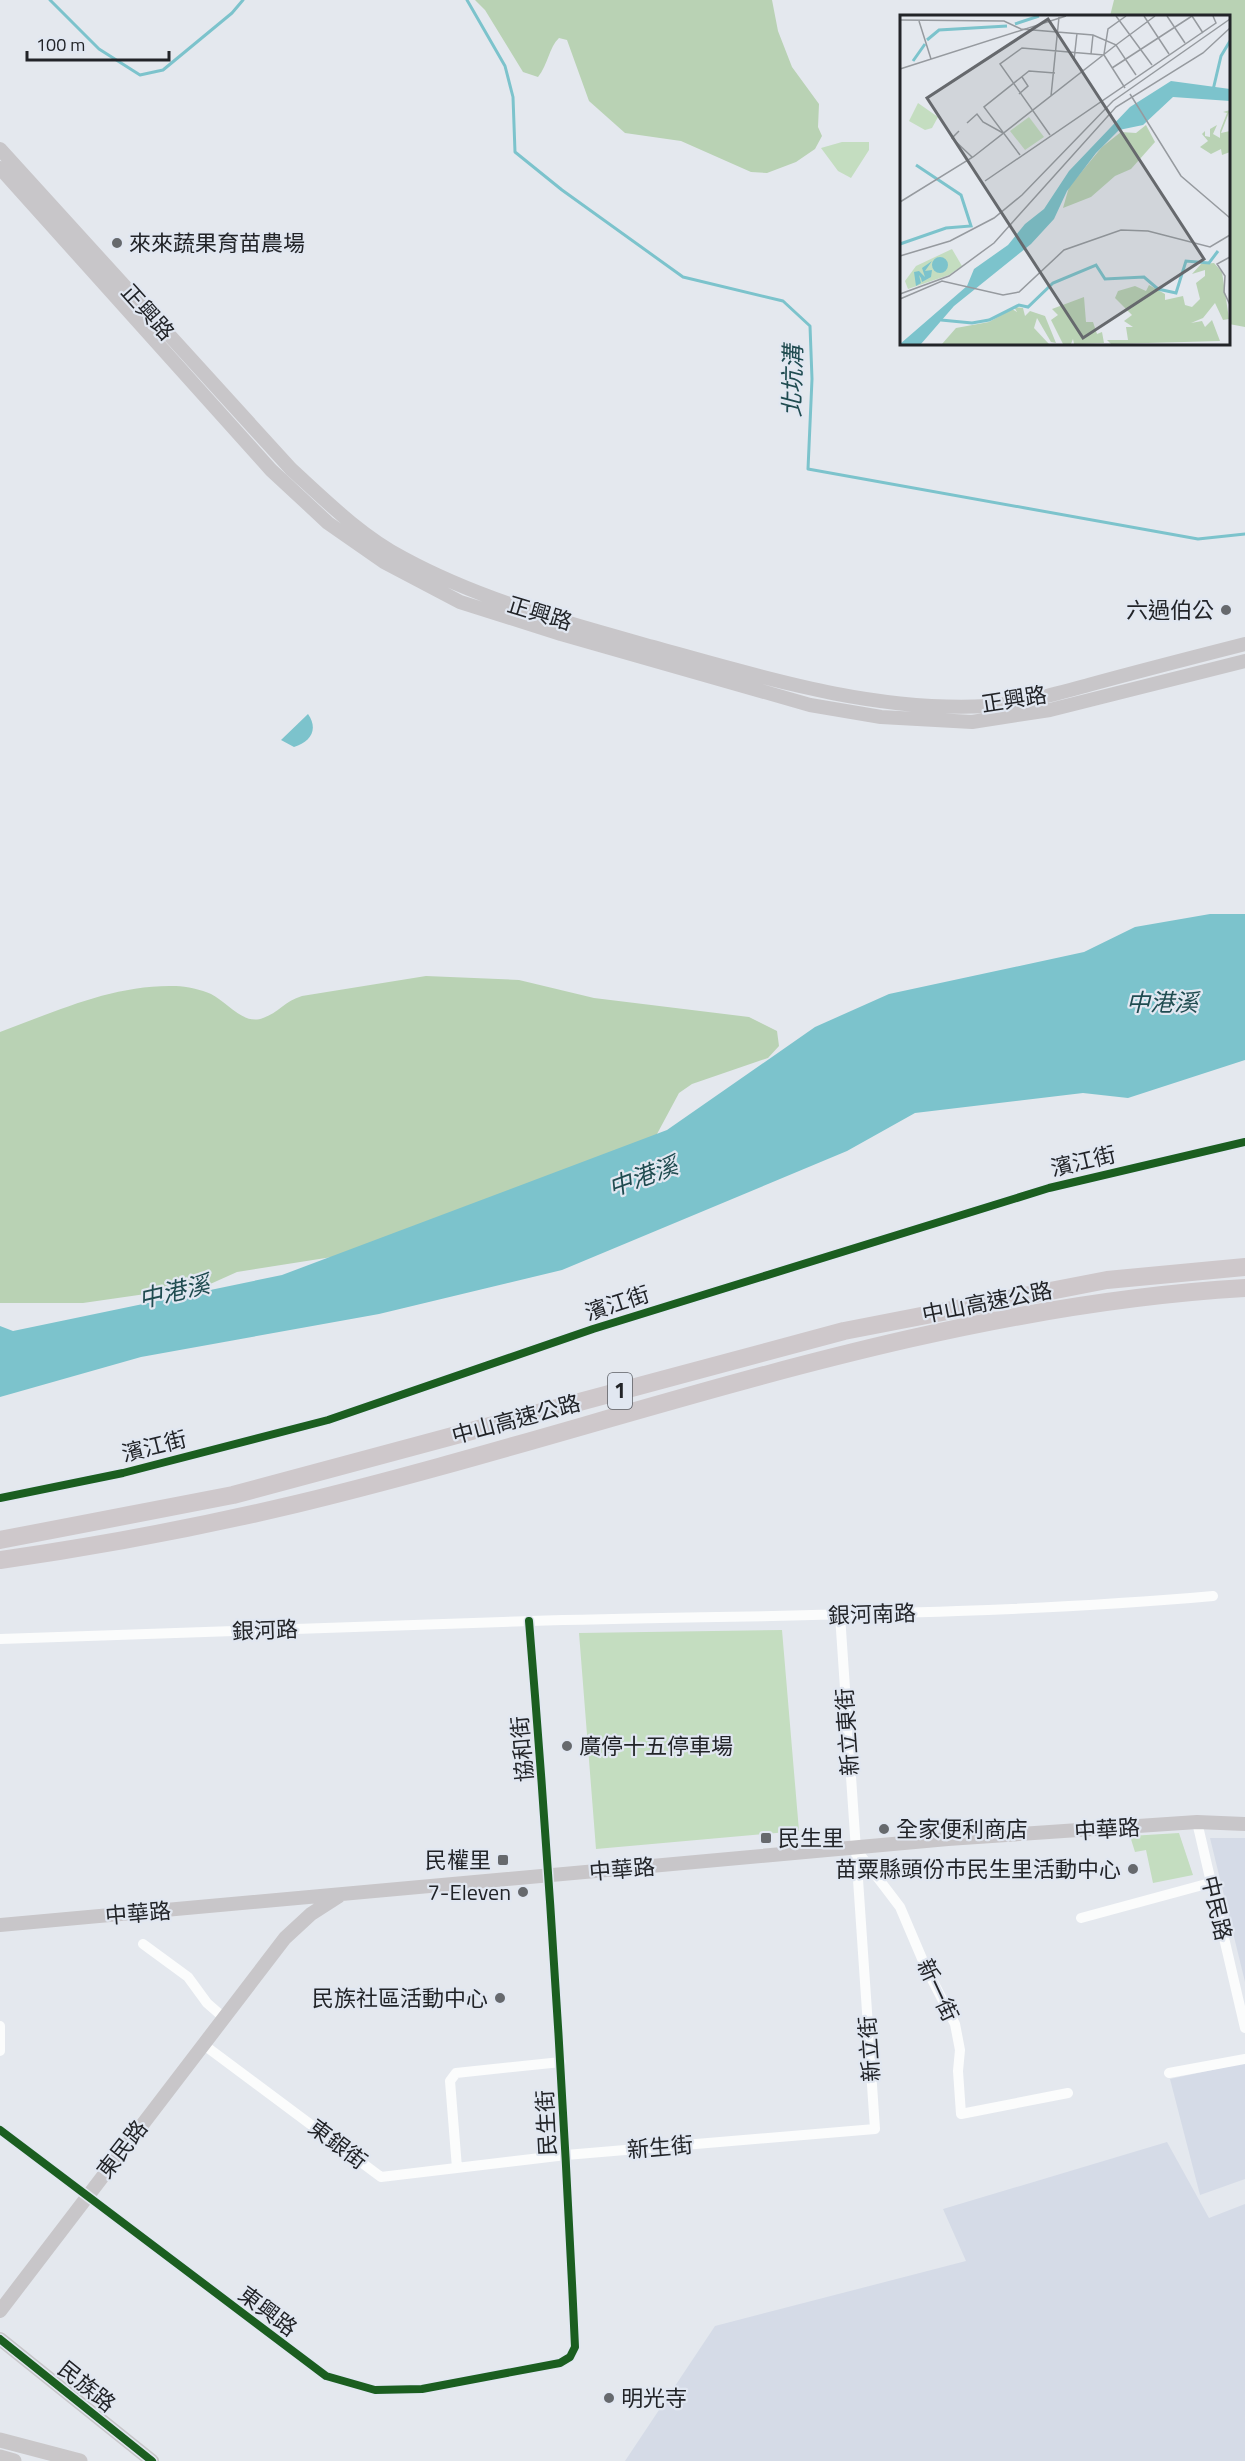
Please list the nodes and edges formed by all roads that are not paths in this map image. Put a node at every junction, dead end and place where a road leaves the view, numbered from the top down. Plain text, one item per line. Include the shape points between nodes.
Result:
1 (0, 149) edge
2 (0, 168) edge
3 (1245, 644) edge
4 (1245, 661) edge
5 (1245, 1142) edge
6 (1245, 1267) edge
7 (1245, 1288) edge
8 (0, 1498) edge
9 (0, 1540) edge
10 (0, 1560) edge
11 (1213, 1596) dead end
12 (840, 1615) junction
13 (530, 1621) junction
14 (0, 1639) edge
15 (1197, 1822) junction
16 (1245, 1824) edge
17 (854, 1848) junction
18 (550, 1875) junction
19 (1210, 1883) junction
20 (344, 1893) junction
21 (1081, 1918) dead end
22 (0, 1925) edge
23 (143, 1944) dead end
24 (223, 2017) junction
25 (0, 2026) edge
26 (1245, 2028) edge
27 (204, 2045) junction
28 (0, 2051) edge
29 (1245, 2059) edge
30 (561, 2062) junction
31 (1169, 2073) dead end
32 (1068, 2093) dead end
33 (0, 2130) edge
34 (755, 2139) joint
35 (566, 2155) junction
36 (457, 2168) junction
37 (86, 2196) junction
38 (0, 2311) edge
39 (0, 2339) edge
40 (560, 2363) joint
41 (0, 2440) edge
42 (0, 2457) edge
43 (14, 2461) edge
44 (80, 2461) edge
45 (152, 2461) edge

1 - 3 main road, 正興路 via 291,469 344,517 400,557 469,591 766,678 862,700 935,706 990,706 1042,697
2 - 4 main road, 正興路 via 170,360 328,524 384,562 459,602 810,705 881,717 972,722 1050,710
5 - 8 street, 濱江街 via 1027,1194 593,1329 328,1420 123,1473
6 - 9 highway, 中山高速公路 / 1 via 1107,1280 844,1331 233,1495
7 - 10 highway, 中山高速公路 / 1 via 1091,1305 855,1351 296,1504
11 - 12 street, 銀河南路 via 1108,1605
12 - 13 street, 銀河南路
12 - 17 street, 新立東街
13 - 14 street, 銀河路
13 - 18 street, 協和街
15 - 16 main road, 中華路
15 - 17 main road, 中華路
15 - 19 street, 中民路
17 - 18 main road, 中華路
17 - 32 street, 新一街 via 900,1907 955,2024 960,2050 961,2114
17 - 34 street, 新立街 via 875,2129
18 - 20 main road, 中華路
18 - 30 street, 民生街
19 - 21 street
19 - 26 street, 中民路
20 - 22 main road, 中華路
20 - 24 main road, 東民路 via 320,1907 285,1938
23 - 24 street via 188,1977
24 - 27 main road, 東民路
25 - 28 street
27 - 36 street, 東銀街 via 381,2177
27 - 37 main road, 東民路
29 - 31 street
30 - 35 street, 民生街
30 - 36 street via 456,2073 450,2081
33 - 37 street, 東興路
34 - 35 street, 新生街
35 - 36 street, 東銀街
35 - 40 street, 民生街 via 575,2347 570,2357
37 - 38 main road, 東民路
37 - 40 street, 東興路 via 326,2376 375,2390 422,2389
39 - 45 main road, 民族路
41 - 44 main road
42 - 43 main road

